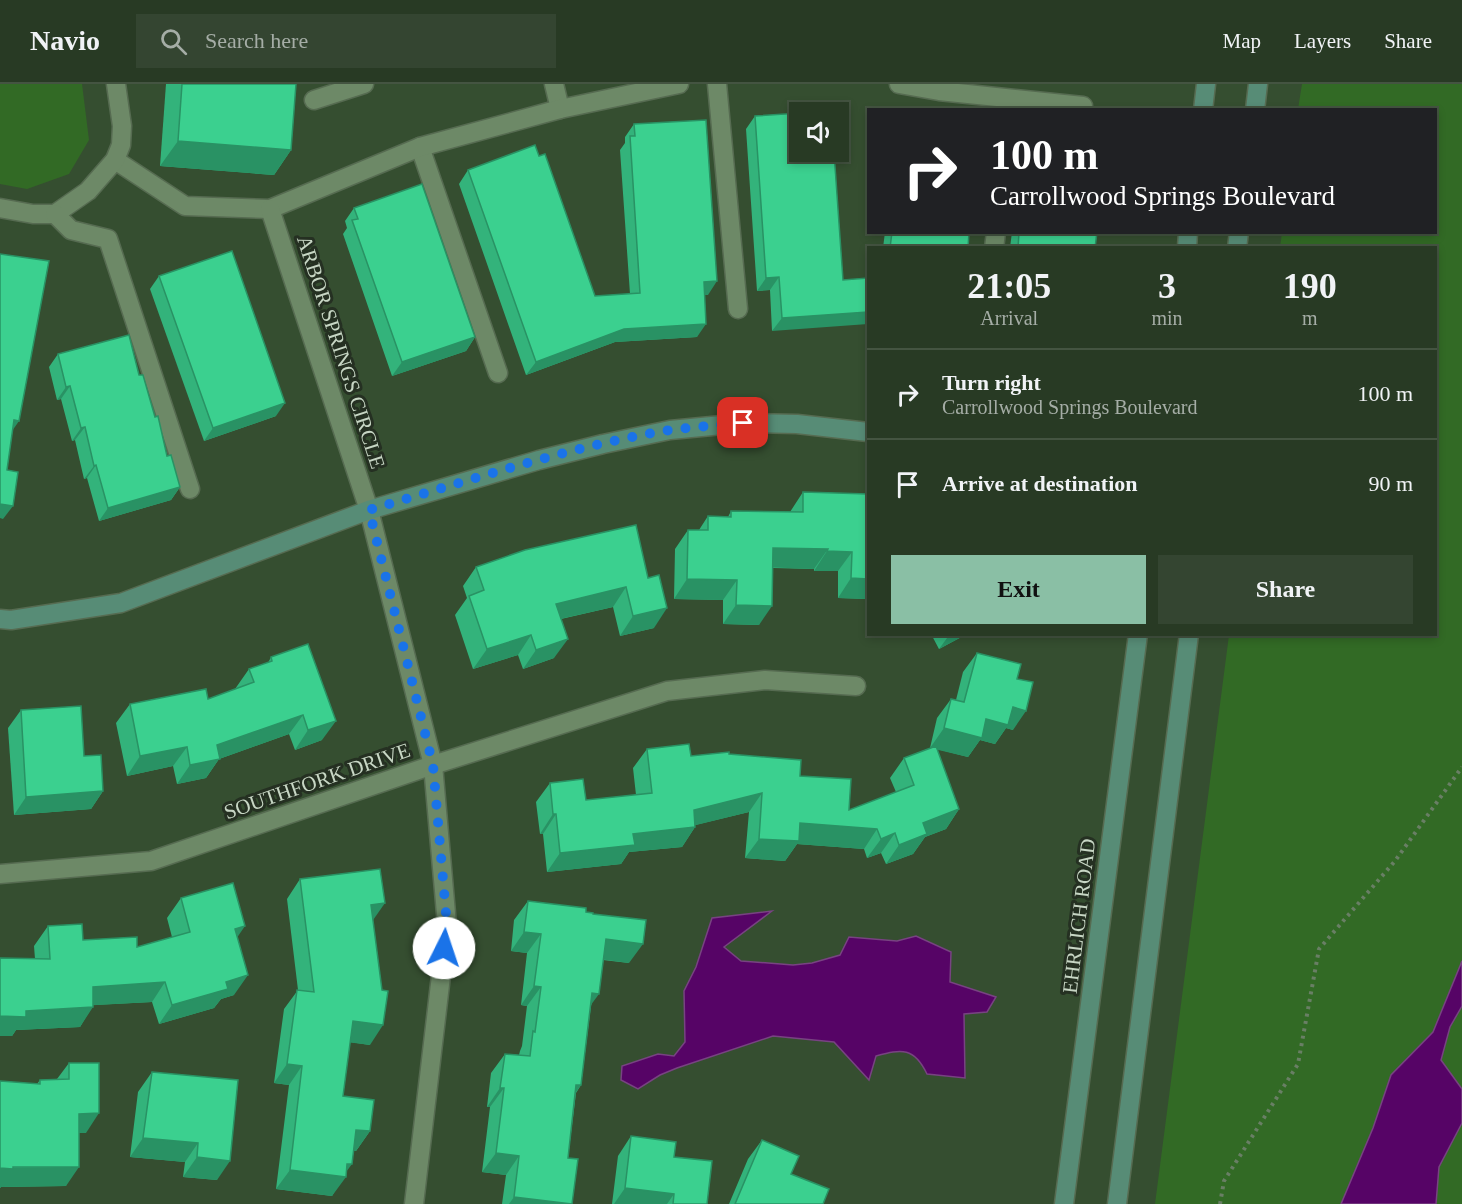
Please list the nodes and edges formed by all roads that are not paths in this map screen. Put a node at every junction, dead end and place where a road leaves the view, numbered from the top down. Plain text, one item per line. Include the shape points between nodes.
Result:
1 (116, 84) edge
2 (364, 84) edge
3 (554, 84) edge
4 (679, 84) edge
5 (717, 84) edge
6 (899, 84) edge
7 (1206, 84) edge
8 (1258, 84) edge
9 (940, 87) edge
10 (314, 100) dead end
11 (1013, 104) edge
12 (1083, 106) dead end
13 (1203, 108) edge
14 (1255, 108) edge
15 (560, 109) junction
16 (420, 147) junction
17 (115, 159) junction
18 (0, 208) edge
19 (270, 209) junction
20 (55, 214) junction
21 (738, 309) dead end
22 (498, 373) dead end
23 (867, 432) edge
24 (190, 489) dead end
25 (369, 510) junction
26 (0, 619) edge
27 (1138, 636) edge
28 (1189, 636) edge
29 (856, 686) dead end
30 (433, 765) junction
31 (0, 874) edge
32 (414, 1204) edge
33 (1064, 1204) edge
34 (1117, 1204) edge

1 - 17 street via 122,126
2 - 10 street
3 - 15 street
4 - 15 street
5 - 21 street
6 - 9 street
7 - 13 main road
8 - 14 main road
9 - 11 street
11 - 12 street
15 - 16 street
16 - 19 street
16 - 22 street
17 - 19 street via 185,206
17 - 20 street via 88,191
18 - 20 street
19 - 25 street, ARBOR SPRINGS CIRCLE
20 - 24 street via 71,230 108,239
23 - 25 main road via 796,423 670,430 539,460
25 - 26 main road via 121,603
25 - 30 street, ARBOR SPRINGS CIRCLE
27 - 33 main road, EHRLICH ROAD
28 - 34 main road
29 - 30 street, SOUTHFORK DRIVE via 765,680 667,691
30 - 31 street, SOUTHFORK DRIVE via 151,861
30 - 32 street, ARBOR SPRINGS CIRCLE via 447,925

